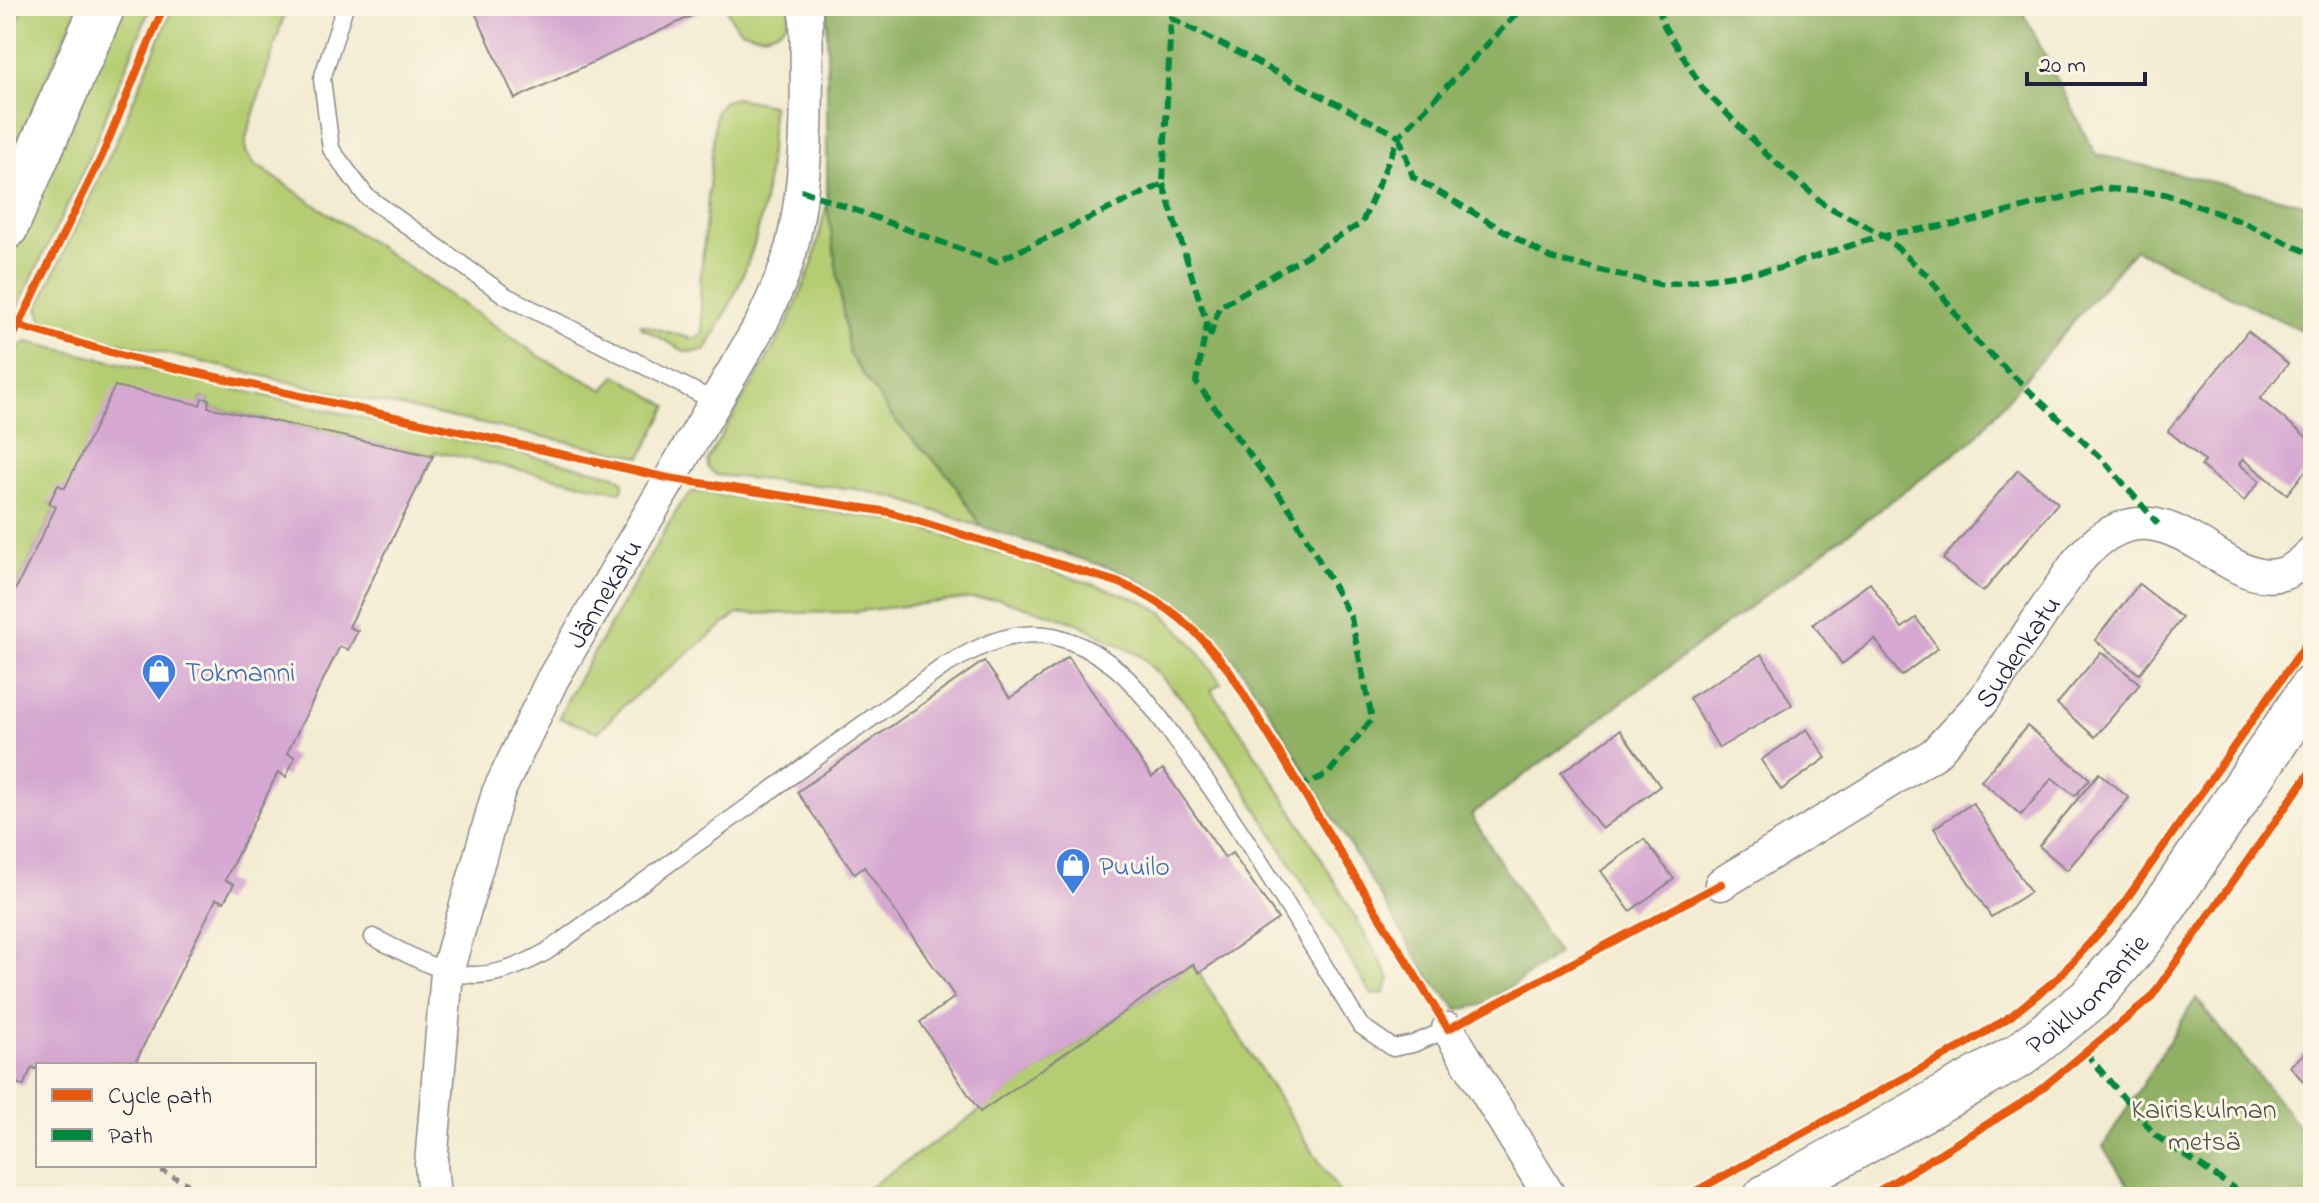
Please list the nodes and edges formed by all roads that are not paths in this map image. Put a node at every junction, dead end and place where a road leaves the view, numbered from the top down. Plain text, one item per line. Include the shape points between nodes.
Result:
1 (103, 6) edge
2 (345, 6) edge
3 (806, 6) edge
4 (6, 227) edge
5 (714, 401) junction
6 (2313, 551) edge
7 (2313, 686) edge
8 (1721, 884) dead end
9 (373, 937) dead end
10 (447, 972) junction
11 (1448, 1029) joint
12 (434, 1197) edge
13 (1550, 1197) edge
14 (1766, 1197) edge

1 - 4 street
2 - 5 lane via 322,79 331,149 366,196 506,296
3 - 5 street, Jännekatu via 801,190 793,242 762,322
5 - 10 street, Jännekatu via 552,680 498,793
6 - 8 street, Sudenkatu via 2300,567 2251,574 2180,531 2132,522 2112,529 2077,562 1983,701 1934,754
7 - 14 street, Poikluomantie via 2149,929 2090,999 2020,1055
9 - 10 lane
10 - 11 lane via 499,975 546,952 944,666 1015,634 1051,636 1082,646 1115,667 1160,718 1228,809 1360,1025 1393,1048
10 - 12 street, Jännekatu via 431,1164
11 - 13 street

